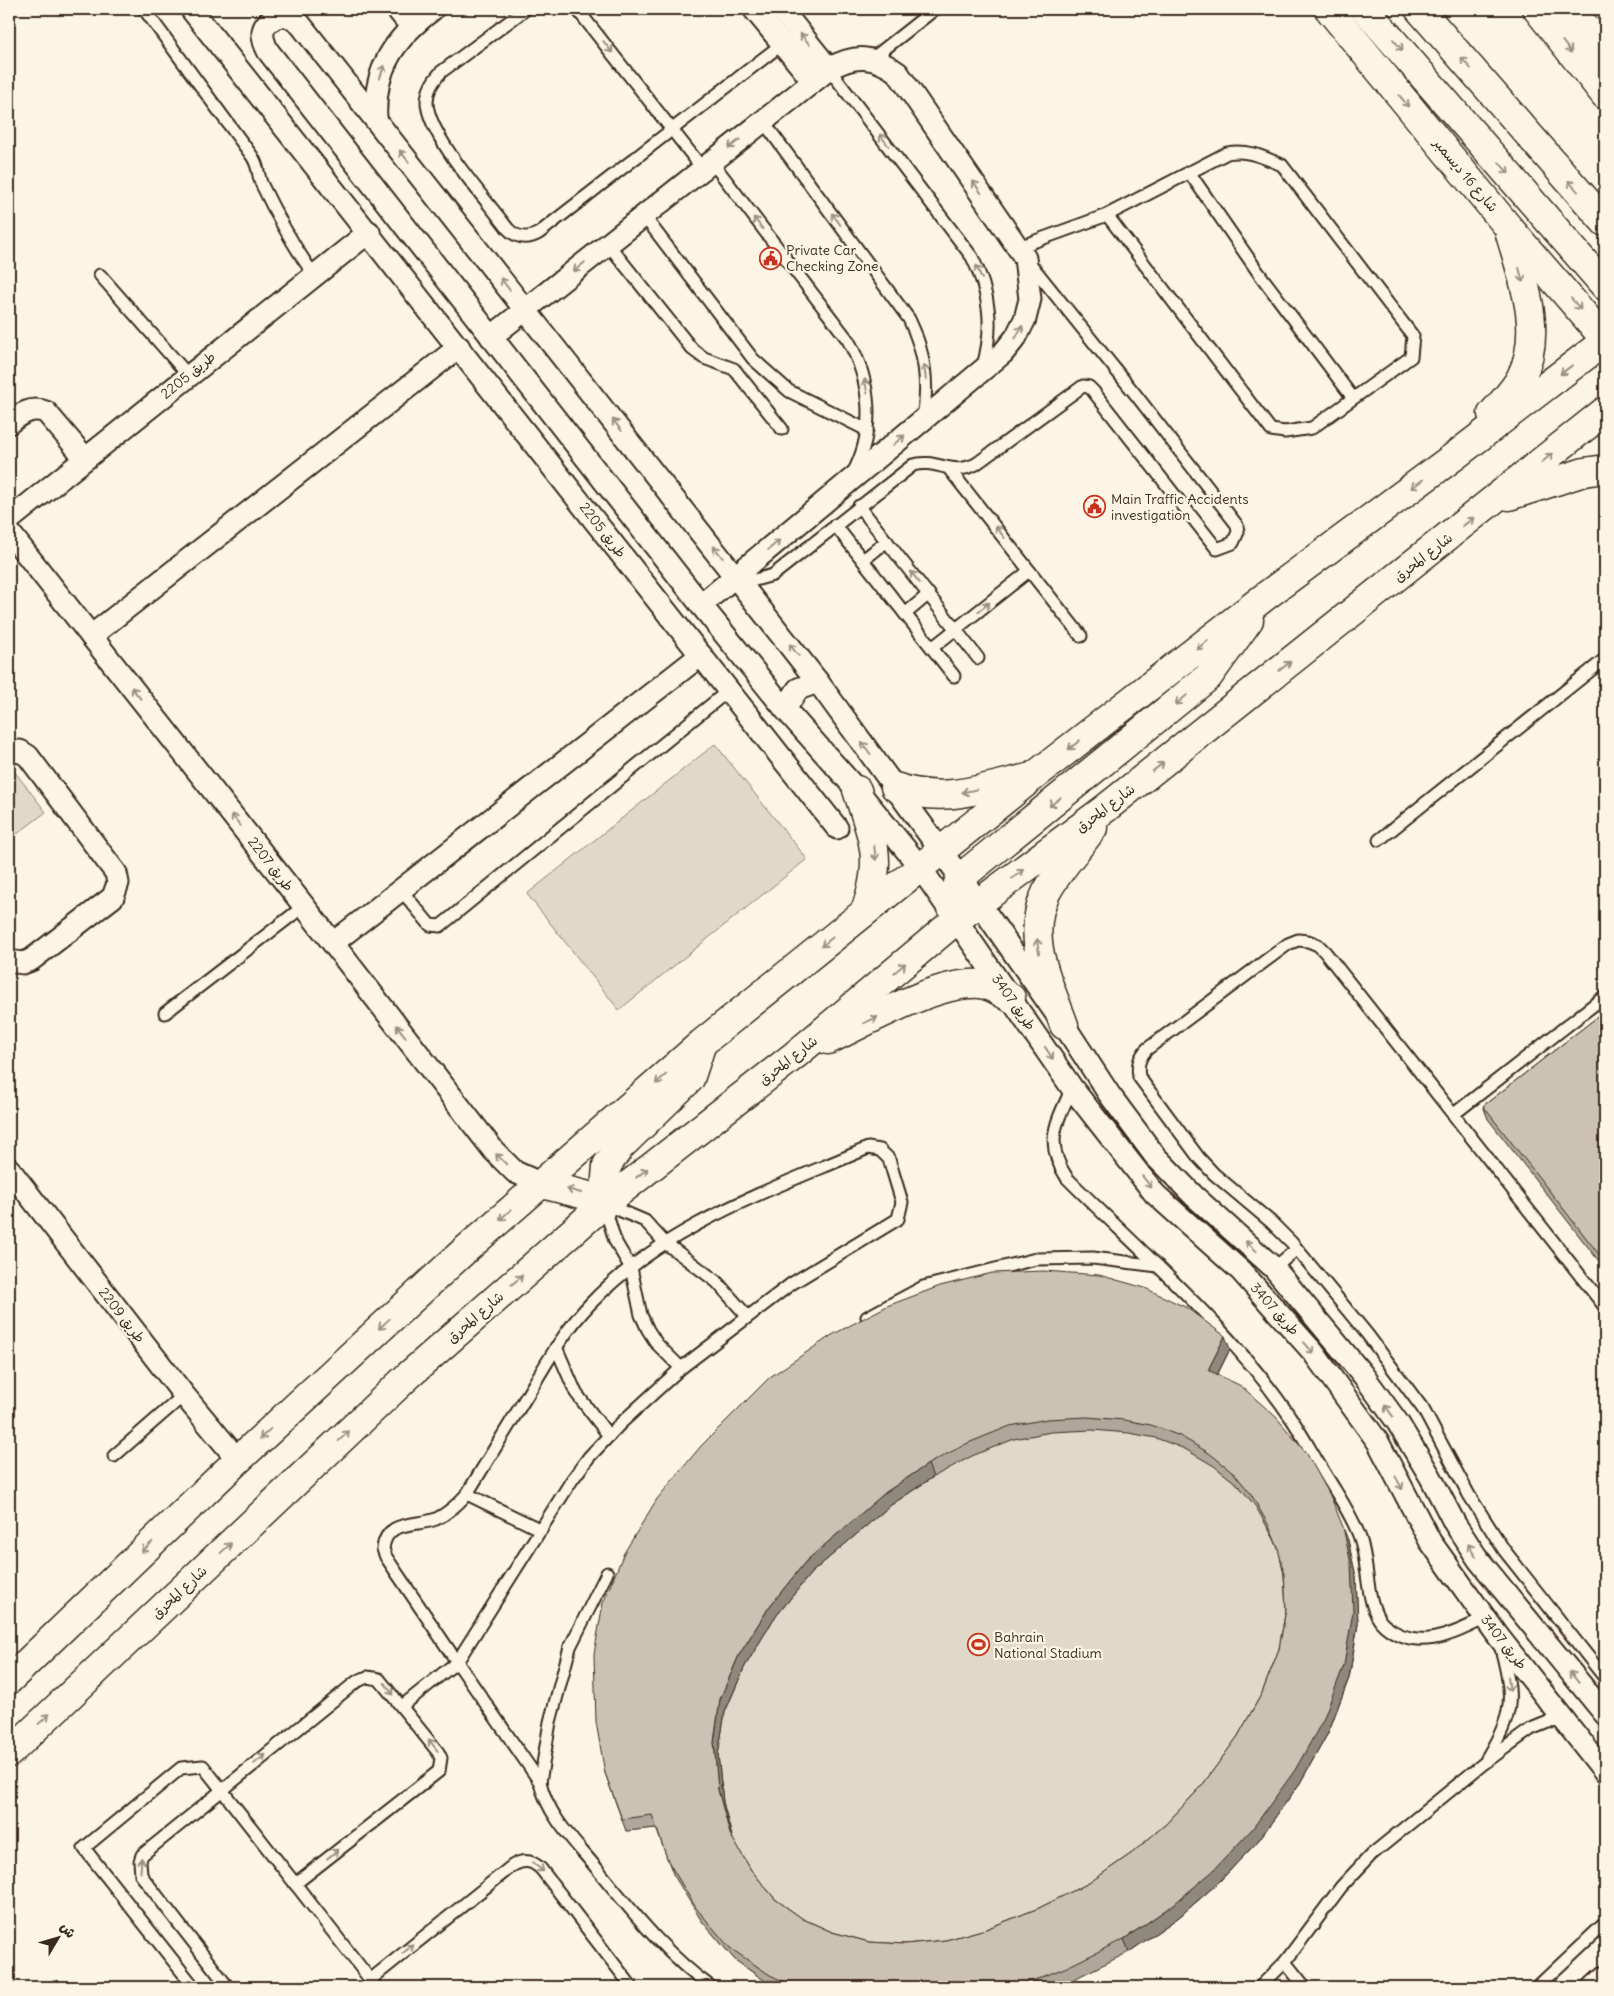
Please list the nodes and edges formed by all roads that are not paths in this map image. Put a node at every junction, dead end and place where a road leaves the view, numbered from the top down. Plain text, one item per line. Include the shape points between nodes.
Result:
1 (144, 9) edge
2 (191, 9) edge
3 (397, 9) edge
4 (433, 9) edge
5 (526, 9) edge
6 (577, 9) edge
7 (754, 9) edge
8 (781, 9) edge
9 (935, 9) edge
10 (1329, 9) edge
11 (1366, 9) edge
12 (1419, 9) edge
13 (1537, 9) edge
14 (1571, 9) edge
15 (289, 11) edge
16 (411, 26) junction
17 (782, 44) junction
18 (1605, 52) edge
19 (873, 58) junction
20 (821, 75) junction
21 (1605, 95) edge
22 (376, 120) junction
23 (763, 121) junction
24 (672, 130) junction
25 (707, 165) junction
26 (1189, 172) junction
27 (1107, 215) junction
28 (644, 216) junction
29 (1605, 222) edge
30 (1509, 228) junction
31 (369, 232) junction
32 (608, 244) junction
33 (1022, 253) junction
34 (100, 275) dead end
35 (314, 275) junction
36 (1605, 286) edge
37 (525, 310) junction
38 (491, 337) junction
39 (1605, 340) edge
40 (459, 347) junction
41 (982, 370) junction
42 (188, 375) junction
43 (1353, 398) junction
44 (1605, 411) edge
45 (923, 420) junction
46 (9, 423) edge
47 (782, 429) dead end
48 (867, 430) junction
49 (1456, 456) junction
50 (85, 458) junction
51 (1605, 469) edge
52 (950, 470) junction
53 (848, 483) junction
54 (1496, 500) junction
55 (859, 506) junction
56 (9, 520) edge
57 (835, 525) junction
58 (9, 532) edge
59 (887, 540) junction
60 (863, 560) junction
61 (1029, 571) junction
62 (737, 576) junction
63 (929, 594) junction
64 (1267, 595) junction
65 (701, 605) junction
66 (905, 614) junction
67 (956, 629) junction
68 (91, 636) junction
69 (1081, 636) dead end
70 (932, 648) junction
71 (701, 655) junction
72 (978, 658) dead end
73 (1605, 659) edge
74 (954, 676) dead end
75 (818, 682) junction
76 (729, 690) junction
77 (785, 709) junction
78 (9, 752) edge
79 (1034, 776) junction
80 (895, 787) junction
81 (857, 790) junction
82 (1106, 808) junction
83 (837, 828) dead end
84 (1379, 840) dead end
85 (941, 851) junction
86 (920, 867) junction
87 (960, 878) junction
88 (401, 890) junction
89 (979, 903) junction
90 (304, 906) junction
91 (865, 911) junction
92 (956, 920) junction
93 (333, 943) junction
94 (9, 961) edge
95 (1605, 996) edge
96 (1011, 998) junction
97 (165, 1013) dead end
98 (1064, 1025) junction
99 (702, 1044) junction
100 (795, 1055) junction
101 (1072, 1088) junction
102 (1454, 1114) junction
103 (9, 1169) edge
104 (542, 1184) junction
105 (604, 1204) junction
106 (664, 1242) junction
107 (1298, 1249) junction
108 (1158, 1266) junction
109 (631, 1268) junction
110 (1274, 1268) junction
111 (1254, 1285) junction
112 (1605, 1307) edge
113 (747, 1316) junction
114 (855, 1323) edge
115 (556, 1347) junction
116 (681, 1368) junction
117 (184, 1395) junction
118 (609, 1436) junction
119 (114, 1456) dead end
120 (238, 1460) junction
121 (467, 1494) junction
122 (541, 1530) junction
123 (607, 1573) dead end
124 (1486, 1618) junction
125 (1498, 1636) junction
126 (457, 1662) junction
127 (1605, 1678) edge
128 (9, 1680) edge
129 (404, 1709) junction
130 (1605, 1714) edge
131 (1567, 1720) junction
132 (9, 1752) edge
133 (1483, 1764) junction
134 (1605, 1772) edge
135 (540, 1782) junction
136 (221, 1790) junction
137 (295, 1884) junction
138 (1605, 1923) edge
139 (1285, 1962) junction
140 (1605, 1977) edge
141 (373, 1984) edge
142 (194, 1987) edge
143 (228, 1987) edge
144 (632, 1987) edge
145 (712, 1987) edge
146 (1260, 1987) edge
147 (1306, 1987) edge
148 (1538, 1987) edge
149 (1594, 1987) edge

1 - 35 lane via 260,168 261,182 297,251
2 - 31 street, طريق 2205
3 - 16 street
4 - 16 street
5 - 24 lane via 441,72 428,95 430,114 438,135 513,233 526,238 539,233
6 -> 24 lane
7 - 17 street
20 -> 8 street
9 - 19 lane
10 -> 30 main road, شارع 16 ديسمبر
11 -> 36 main road
29 -> 12 main road
13 -> 21 main road
14 - 18 main road
15 - 22 street, طريق 3407
15 - 38 street, طريق 3407 via 274,17 264,26 262,39 268,51
22 -> 16 street via 375,103 382,68 390,52
17 - 20 street
17 - 24 lane
19 - 20 street via 857,57 842,61
33 -> 19 street via 898,73
20 - 23 street
41 -> 20 lane via 990,332 990,312 987,293 972,257
37 -> 22 street, طريق 3407
23 -> 25 street
45 -> 23 lane via 925,368 909,319
24 - 25 lane
25 - 28 street
48 -> 25 lane via 869,410 863,373 848,340
26 - 27 lane
26 - 43 lane via 1258,272
26 - 43 lane via 1227,153 1241,150 1282,164 1413,336 1411,357
27 - 33 lane
27 - 43 lane via 1271,430 1284,432 1312,428
28 - 32 street
28 - 48 lane via 766,372 789,391
30 -> 39 main road, شارع 16 ديسمبر
30 -> 49 main road via 1530,309 1532,345 1520,378
31 - 35 street, طريق 2205
31 - 40 street, طريق 2205
32 -> 37 street
32 - 47 lane via 692,350 734,369
41 -> 33 street via 1003,353 1026,319 1030,299
33 - 52 lane via 1237,525 1237,538 1228,547 1217,549 1089,387 1078,389 976,464
34 - 42 lane
35 - 42 street, طريق 2205
37 - 38 street
62 -> 37 street, طريق 3407
38 - 65 street, طريق 3407
39 -> 49 main road
40 - 68 street
40 - 71 street, طريق 2205
41 - 45 street
42 - 50 street, طريق 2205
54 -> 44 main road, شارع المحرق
53 -> 45 street
46 - 50 street via 28,410 46,412
48 - 53 lane
49 -> 64 main road
50 - 56 street, طريق 2205
51 - 54 main road via 1584,472
52 - 55 lane via 929,464 913,465
61 -> 52 lane
62 -> 53 street
82 -> 54 main road, شارع المحرق
55 - 57 lane
55 - 59 lane
57 - 60 lane
57 - 62 lane via 772,575 755,580
58 - 68 street, طريق 2207
59 - 60 lane
63 -> 59 lane
60 - 66 lane
67 -> 61 lane
61 - 69 lane
62 - 65 street
75 -> 62 street, طريق 3407
63 - 66 lane
63 - 67 lane
64 -> 79 main road
64 -> 87 main road via 1208,677
65 - 77 street, طريق 3407
66 - 70 lane
67 - 70 lane
67 - 72 lane
90 -> 68 street, طريق 2207
70 - 74 lane
71 - 76 street, طريق 2205
71 - 88 street
73 - 84 lane
75 - 77 street via 798,689
80 -> 75 street, طريق 3407
76 - 83 street, طريق 2205
76 - 88 lane via 440,926 430,925
77 - 81 street, طريق 3407
78 - 94 street via 20,751 28,756 116,873 118,883 113,897 31,960 23,963
79 -> 80 main road via 967,792 931,796
79 - 85 main road
80 - 85 street, طريق 3407
81 - 86 street, طريق 3407
81 -> 91 main road via 876,857 875,880
89 -> 82 main road, شارع المحرق
98 -> 82 main road via 1038,947 1036,928 1047,892
85 - 86 main road
85 - 87 street, طريق 3407
86 - 91 main road
86 - 92 street, طريق 3407
87 - 89 street, طريق 3407
87 - 92 main road via 953,899
88 - 93 street
89 - 92 main road, شارع المحرق
89 - 98 street, طريق 3407
90 - 93 street, طريق 2207
90 - 97 lane
91 -> 99 main road
92 - 96 street, طريق 3407
100 -> 92 main road, شارع المحرق
104 -> 93 street, طريق 2207 via 515,1172 494,1151
95 - 102 lane
100 -> 96 main road via 937,990 959,984 982,984
96 -> 101 street, طريق 3407
110 -> 98 street, طريق 3407 via 1155,1156
99 -> 104 main road
99 - 105 main road via 690,1079 620,1146 607,1165
105 -> 100 main road, شارع المحرق
101 - 108 lane via 1054,1130 1062,1170
101 -> 111 street, طريق 3407 via 1155,1194
102 - 107 lane via 1325,952 1308,941 1288,944 1147,1049 1137,1066 1139,1077 1181,1136 1214,1174
102 - 112 lane
103 - 117 street, طريق 2209
105 -> 104 main road via 585,1195
104 -> 120 main road via 463,1252
105 - 106 lane via 645,1221
105 - 109 lane via 615,1241
132 -> 105 main road, شارع المحرق via 408,1376
106 - 109 lane
106 - 113 lane via 717,1282
106 - 113 lane via 768,1190 868,1148 886,1154 902,1202 898,1218 821,1264
107 - 110 lane
107 - 127 lane via 1405,1384 1440,1438 1487,1524
108 - 114 lane via 1093,1258 1036,1259 923,1287
108 - 124 lane via 1228,1337 1293,1421 1355,1526 1365,1554 1372,1602 1382,1623 1390,1630 1426,1640 1449,1636
109 - 115 lane via 591,1303
109 - 116 lane via 641,1314 648,1330
110 - 111 street
130 -> 110 street, طريق 3407 via 1478,1559 1398,1423 1363,1375
111 -> 124 street, طريق 3407 via 1313,1352 1378,1442 1430,1541
113 - 116 lane
115 - 118 lane via 576,1393
115 - 121 lane
116 - 118 lane
117 - 119 lane
117 - 120 street, طريق 2209
118 - 122 lane via 572,1480
120 -> 128 main road
121 - 122 lane
121 - 126 lane via 436,1519 391,1529 382,1549
122 - 126 lane
123 - 135 lane via 570,1647 550,1722
124 - 125 street, طريق 3407
125 - 131 street, طريق 3407
125 -> 133 lane via 1511,1702 1503,1731
126 - 129 lane
126 - 135 lane
136 -> 129 lane via 361,1679 379,1679
137 -> 129 lane via 438,1771 441,1758 438,1752
131 - 133 lane via 1539,1725
131 - 134 street, طريق 3407
133 - 139 lane via 1371,1856 1341,1887
135 - 145 lane via 542,1793 558,1822 632,1912 688,1969
136 - 137 lane
136 - 142 lane via 202,1766 181,1768 84,1848
143 -> 136 lane via 141,1875 140,1861 142,1855
137 - 141 lane
138 - 148 lane
139 - 146 lane
139 - 147 lane
140 - 149 street
141 -> 144 lane via 517,1862 524,1861 537,1864

